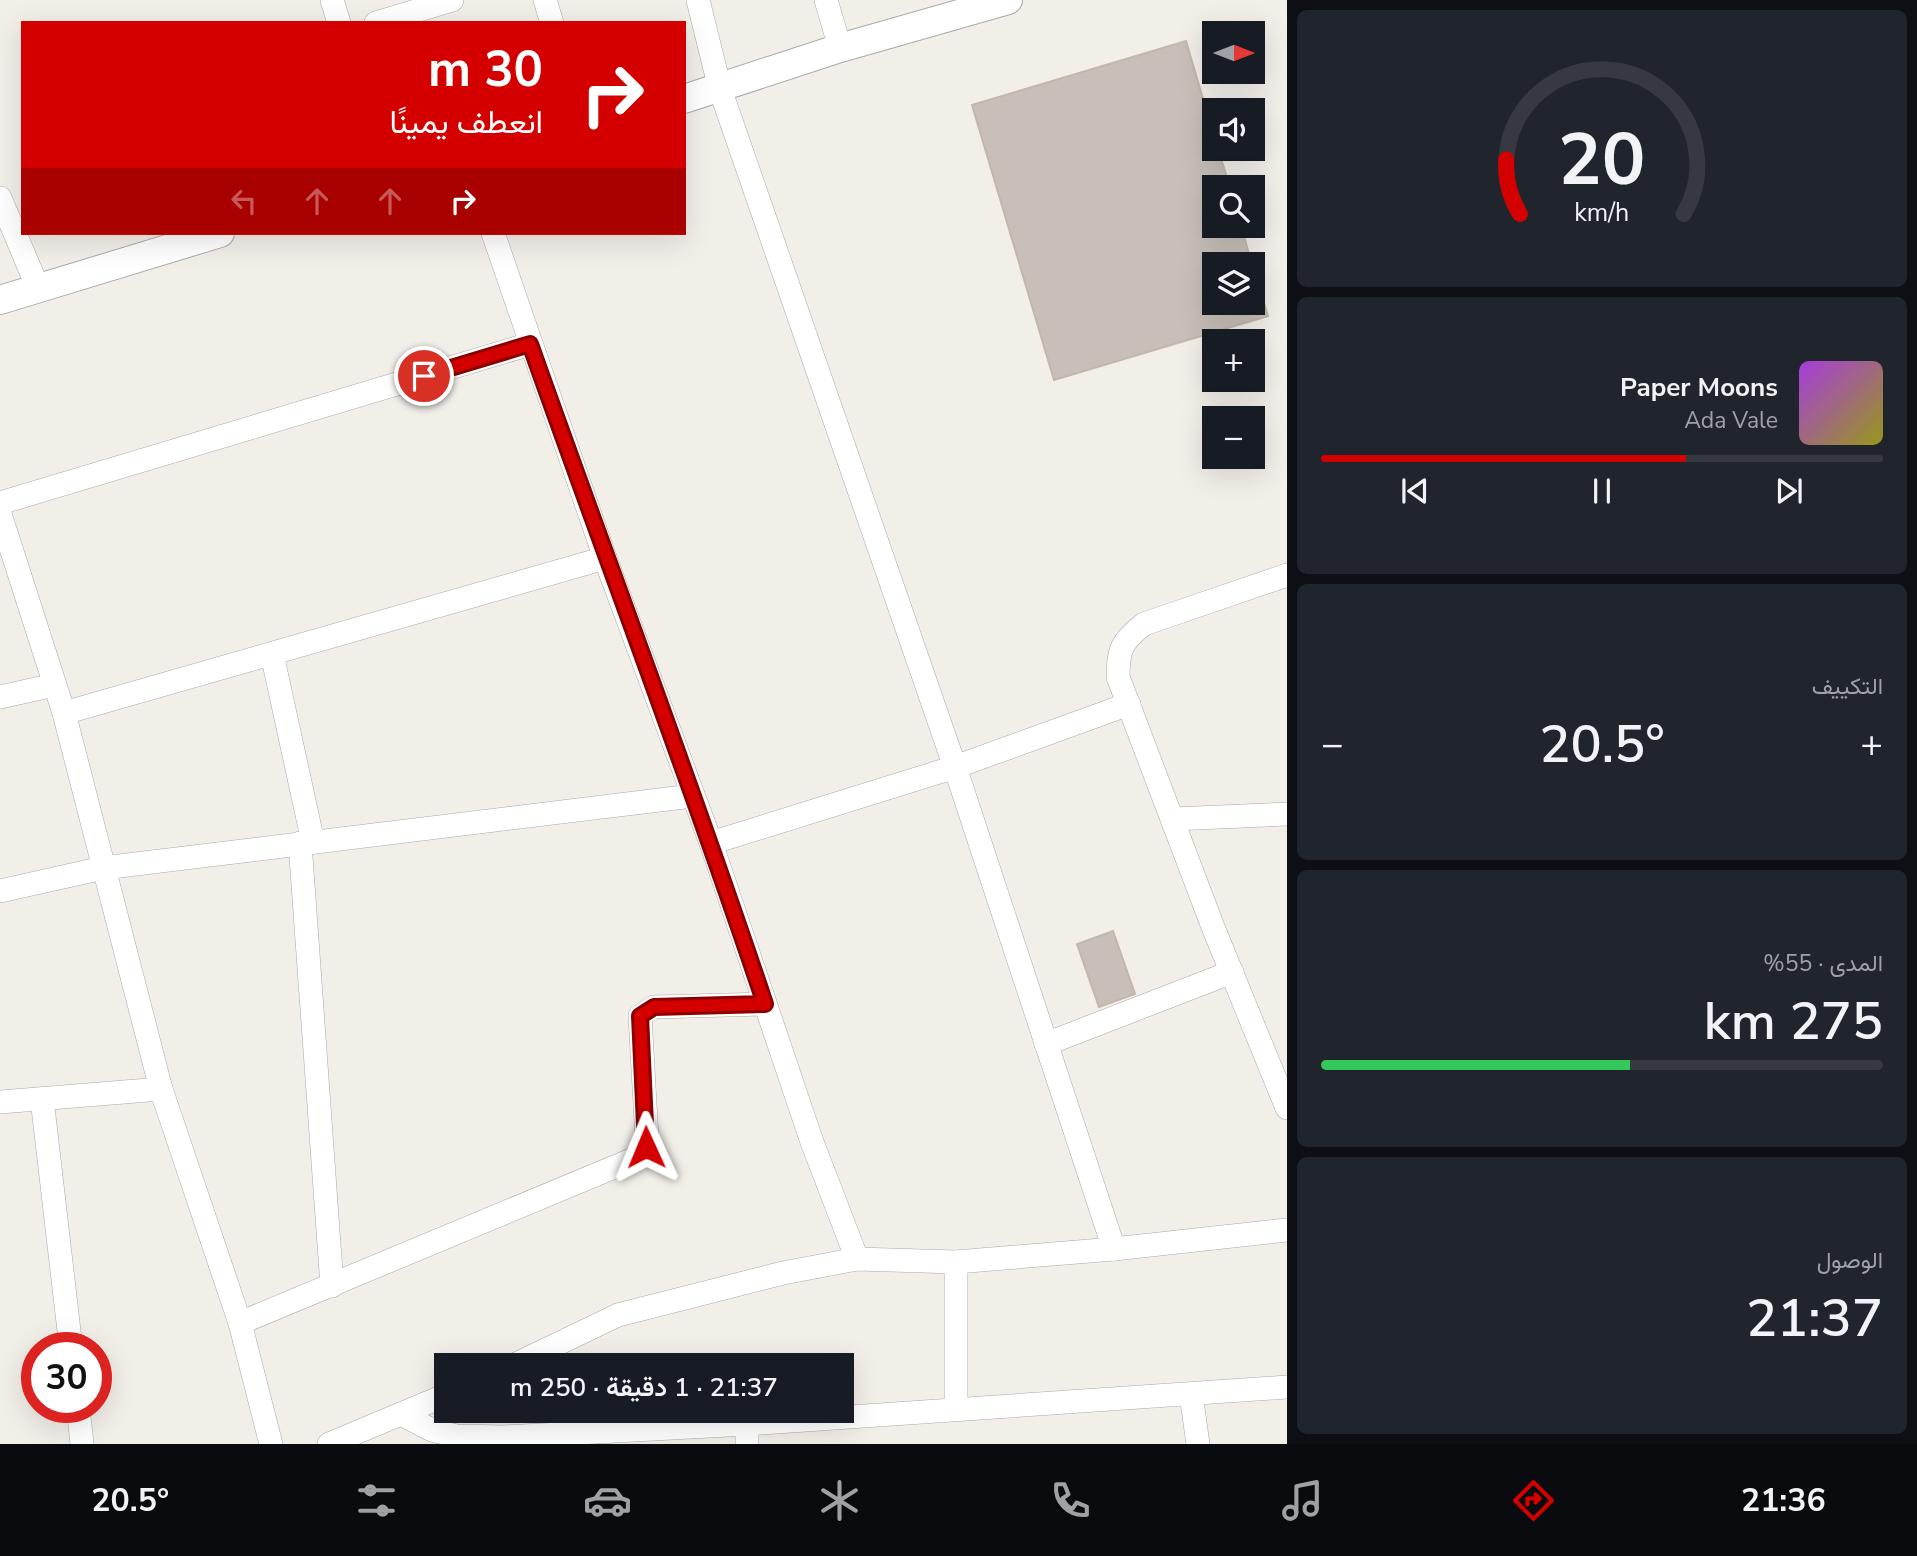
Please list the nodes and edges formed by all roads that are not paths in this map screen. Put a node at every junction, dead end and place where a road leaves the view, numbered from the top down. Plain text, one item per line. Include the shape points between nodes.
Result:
1 (332, 0) edge
2 (452, 0) edge
3 (545, 0) edge
4 (698, 0) edge
5 (826, 0) edge
6 (1008, 0) edge
7 (338, 21) edge
8 (383, 21) edge
9 (551, 21) edge
10 (840, 48) junction
11 (720, 89) junction
12 (686, 99) edge
13 (0, 198) edge
14 (213, 235) edge
15 (494, 235) edge
16 (37, 288) junction
17 (0, 300) edge
18 (530, 344) junction
19 (1, 515) edge
20 (605, 558) junction
21 (1287, 575) edge
22 (272, 654) junction
23 (54, 685) junction
24 (0, 697) edge
25 (1129, 704) junction
26 (64, 713) junction
27 (955, 767) junction
28 (692, 796) junction
29 (1287, 814) edge
30 (1173, 819) junction
31 (307, 843) junction
32 (711, 844) junction
33 (103, 869) junction
34 (0, 891) edge
35 (1231, 972) junction
36 (765, 1004) junction
37 (1046, 1044) junction
38 (161, 1089) junction
39 (42, 1099) junction
40 (0, 1102) edge
41 (1287, 1108) edge
42 (1287, 1230) edge
43 (1114, 1249) junction
44 (857, 1259) junction
45 (956, 1262) junction
46 (332, 1286) junction
47 (240, 1323) junction
48 (69, 1332) edge
49 (539, 1353) edge
50 (1287, 1387) edge
51 (1191, 1394) junction
52 (434, 1400) edge
53 (957, 1407) junction
54 (401, 1414) junction
55 (80, 1423) edge
56 (747, 1434) edge
57 (82, 1444) edge
58 (271, 1444) edge
59 (329, 1444) edge
60 (1198, 1444) edge

1 - 7 street
2 - 8 street
3 - 9 street
4 - 11 street
5 - 10 street
6 - 10 street
10 - 11 street
11 - 12 street
11 - 27 street
13 - 16 street
14 - 16 street
15 - 18 street
16 - 17 street
18 - 19 street
18 - 20 street
19 - 23 street
20 - 22 street
20 - 28 street
21 - 25 street via 1144,624 1128,636 1118,654 1118,677
22 - 26 street
22 - 31 street
23 - 24 street
23 - 26 street
25 - 27 street
25 - 30 street
26 - 33 street
27 - 32 street
27 - 37 street
28 - 31 street
28 - 32 street
29 - 30 street
30 - 35 street
31 - 33 street
31 - 46 street
32 - 36 street
33 - 34 street
33 - 38 street
35 - 37 street
35 - 41 street
36 - 44 street
36 - 46 street via 654,1007 640,1016 647,1139 636,1158
37 - 43 street
38 - 39 street
38 - 47 street
39 - 40 street
39 - 48 street
42 - 43 street
43 - 45 street
44 - 45 street
44 - 49 street via 618,1315
45 - 53 street
46 - 47 street
47 - 58 street
50 - 51 street
51 - 53 street
51 - 60 street
52 - 54 street
53 - 56 street
54 - 56 street via 456,1436
54 - 59 street
55 - 57 street

